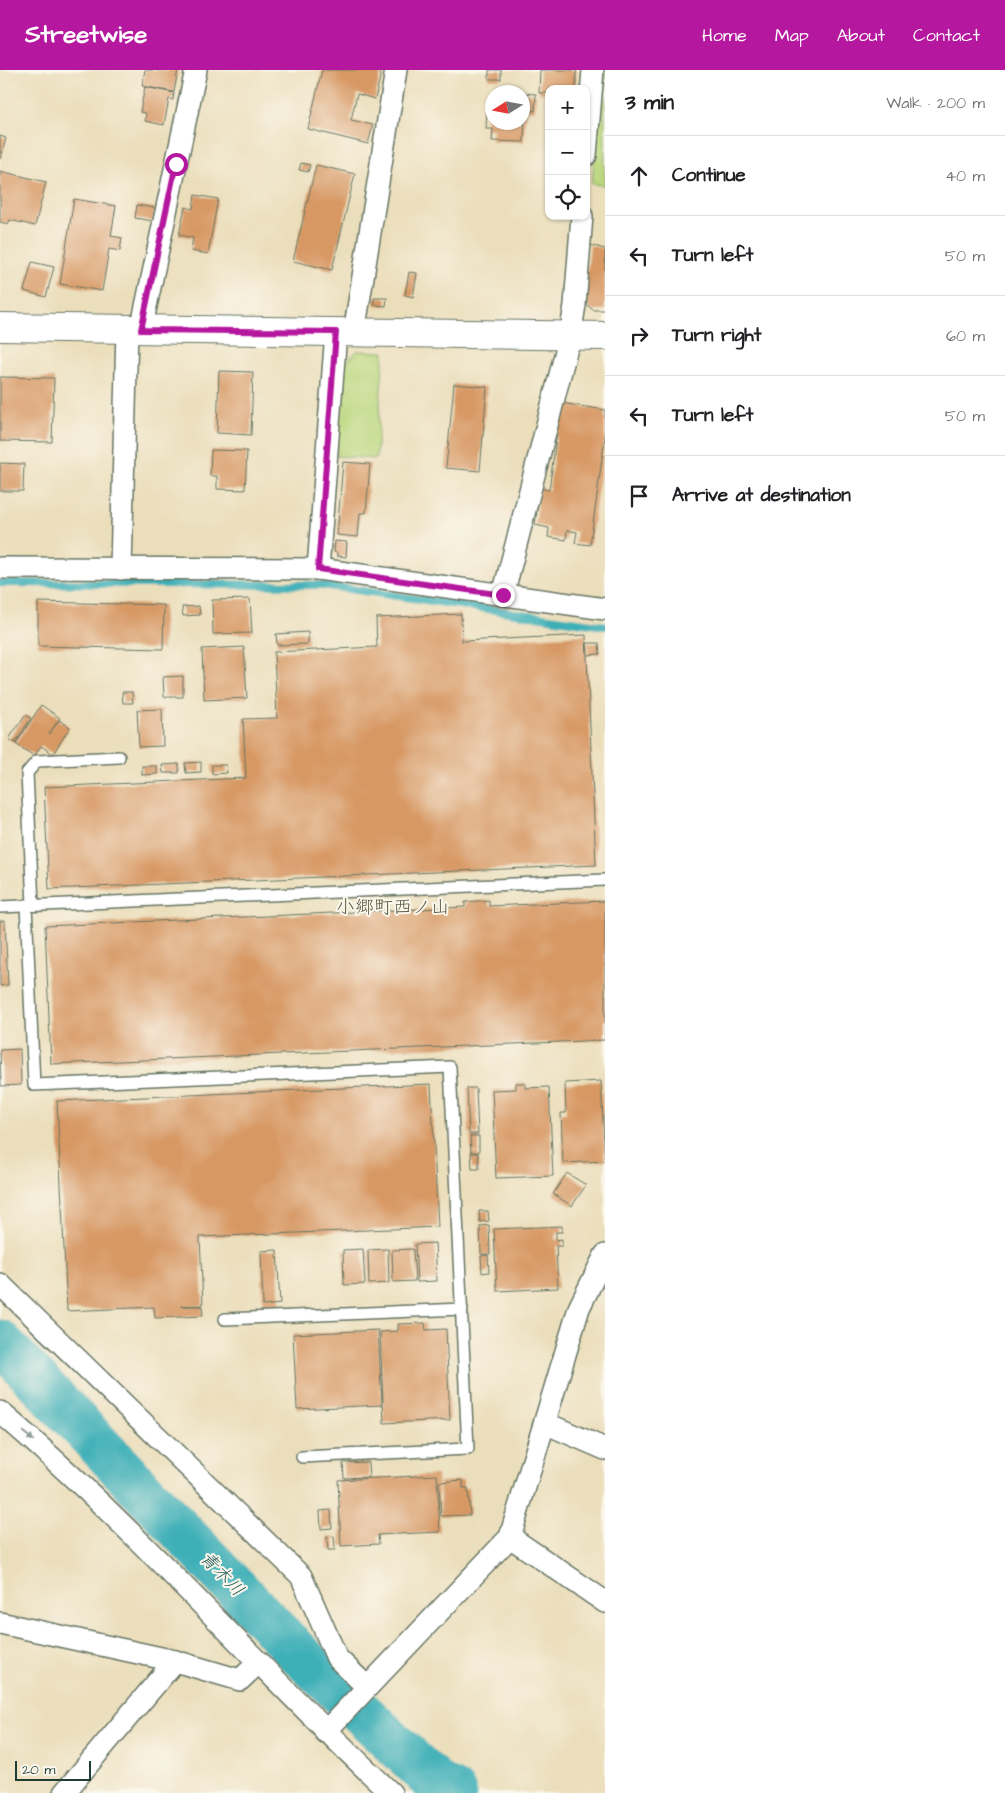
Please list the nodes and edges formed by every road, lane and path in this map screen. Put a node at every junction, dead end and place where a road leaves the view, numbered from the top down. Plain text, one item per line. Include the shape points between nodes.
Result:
1 (196, 70) edge
2 (396, 70) edge
3 (593, 70) edge
4 (588, 130) edge
5 (582, 220) edge
6 (0, 327) edge
7 (134, 329) junction
8 (345, 332) junction
9 (570, 336) junction
10 (605, 336) edge
11 (0, 568) edge
12 (121, 569) junction
13 (318, 569) junction
14 (503, 595) junction
15 (605, 609) edge
16 (119, 757) dead end
17 (605, 880) edge
18 (29, 905) junction
19 (0, 906) edge
20 (605, 1255) edge
21 (0, 1284) edge
22 (462, 1308) junction
23 (225, 1319) dead end
24 (0, 1412) edge
25 (545, 1423) junction
26 (605, 1449) edge
27 (302, 1456) dead end
28 (510, 1537) junction
29 (605, 1602) edge
30 (0, 1623) edge
31 (175, 1661) junction
32 (259, 1662) junction
33 (364, 1690) junction
34 (331, 1725) junction
35 (64, 1793) edge
36 (391, 1793) edge

1 - 7 street
2 - 8 street
3 - 4 street
5 - 9 street
6 - 7 street
7 - 8 street
7 - 12 street
8 - 9 street
8 - 13 street
9 - 10 street
9 - 14 street
11 - 12 street
12 - 13 street
13 - 14 street
14 - 15 street
16 - 18 lane via 37,761 27,773
17 - 18 lane
18 - 19 lane
18 - 22 lane via 34,1085 450,1067
20 - 25 street via 579,1308
21 - 33 street via 301,1576 337,1658
22 - 23 lane
22 - 27 lane via 468,1449
24 -> 32 street via 55,1459
25 - 26 street
25 - 28 street
28 - 29 street
28 - 33 street
30 - 31 street
31 - 32 street via 240,1680
31 - 35 street
32 - 34 street
33 - 34 street
34 - 36 street

